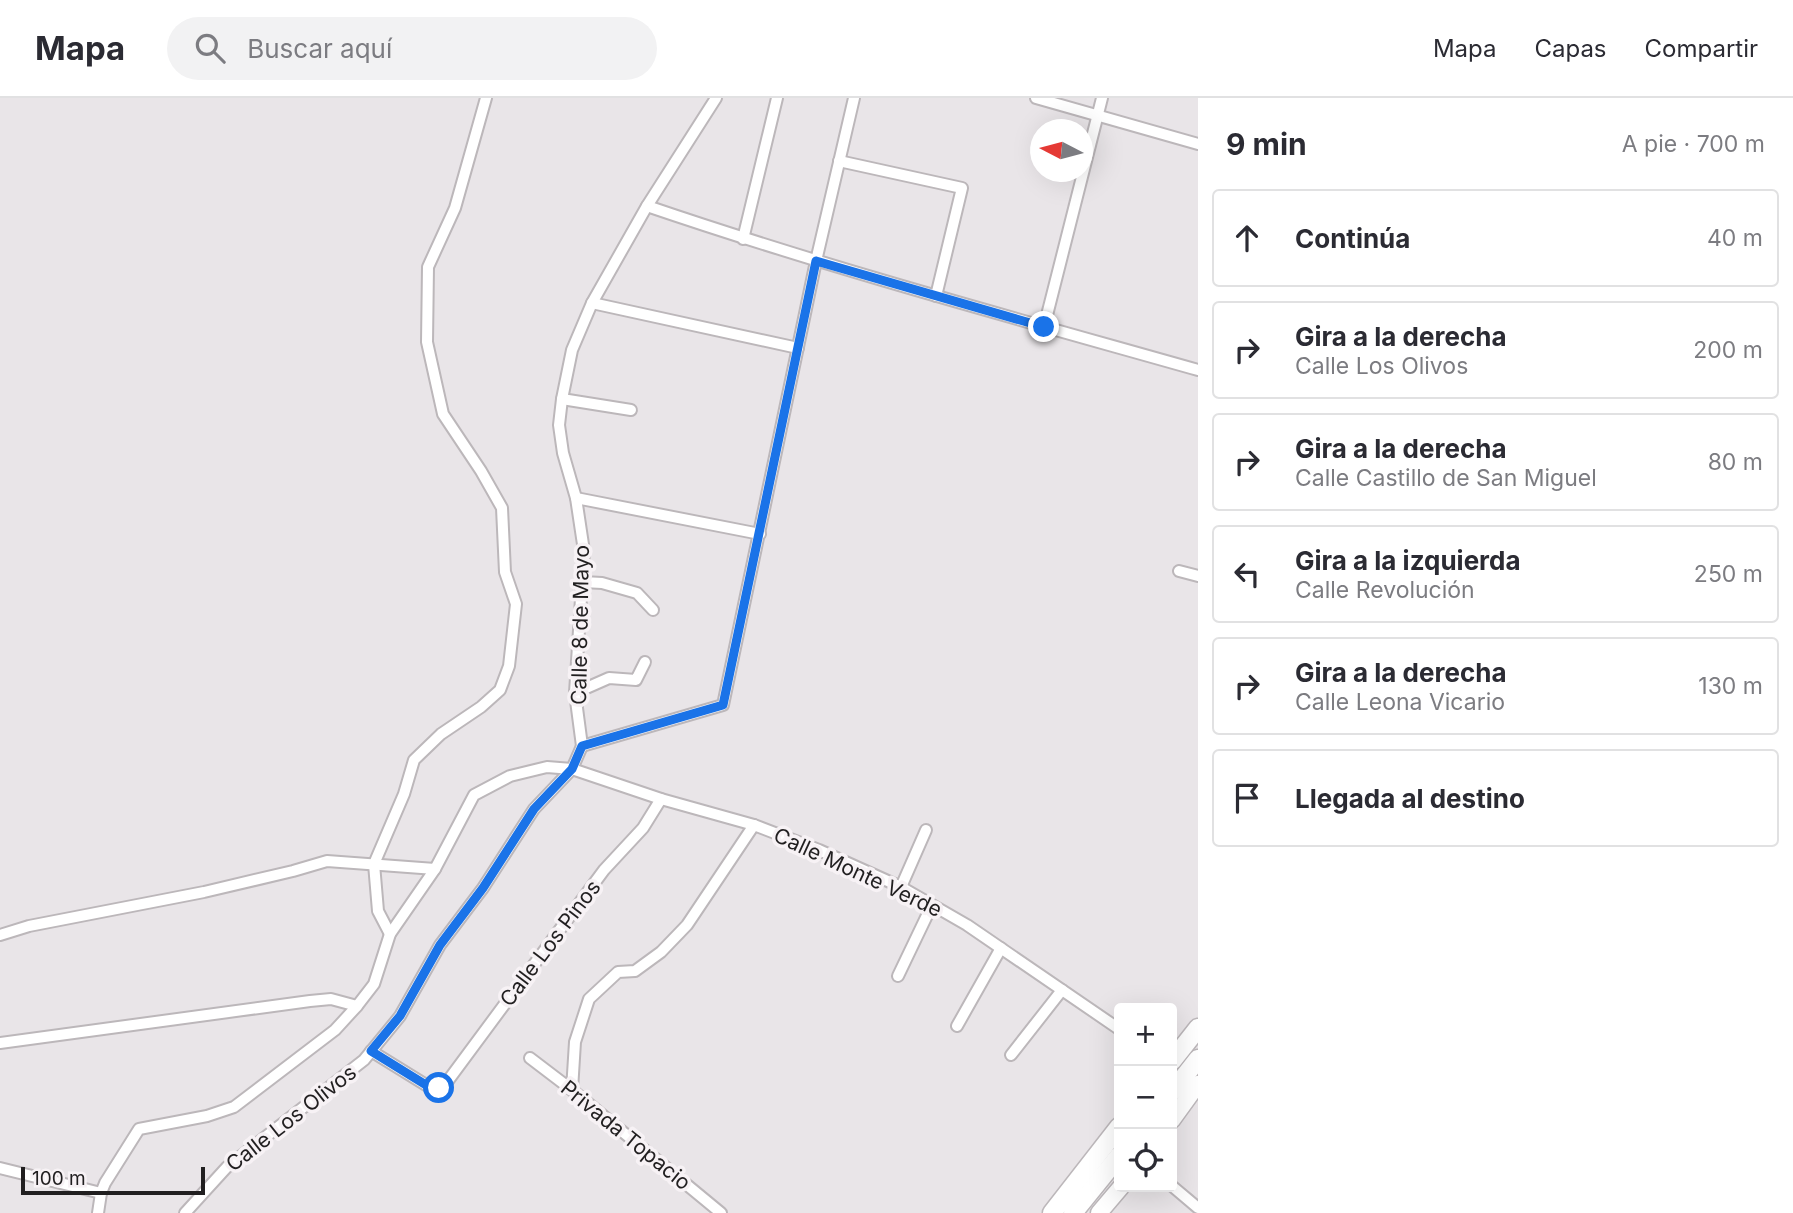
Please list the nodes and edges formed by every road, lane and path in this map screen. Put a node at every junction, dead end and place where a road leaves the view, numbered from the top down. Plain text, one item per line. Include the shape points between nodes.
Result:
1 (486, 98) edge
2 (716, 98) edge
3 (777, 98) edge
4 (854, 98) edge
5 (1036, 98) edge
6 (1102, 98) edge
7 (1098, 116) junction
8 (1198, 144) edge
9 (839, 161) junction
10 (647, 206) junction
11 (743, 239) junction
12 (816, 261) junction
13 (936, 296) junction
14 (592, 303) junction
15 (1044, 327) junction
16 (798, 348) junction
17 (1198, 370) edge
18 (562, 399) junction
19 (631, 410) dead end
20 (576, 498) junction
21 (760, 534) junction
22 (1179, 571) dead end
23 (1198, 576) edge
24 (583, 582) junction
25 (653, 610) dead end
26 (645, 662) dead end
27 (575, 693) junction
28 (582, 746) junction
29 (572, 769) junction
30 (661, 799) junction
31 (754, 825) junction
32 (926, 830) dead end
33 (374, 864) junction
34 (435, 869) junction
35 (901, 887) junction
36 (932, 905) junction
37 (0, 934) edge
38 (390, 934) junction
39 (1001, 948) junction
40 (898, 976) dead end
41 (1062, 990) junction
42 (357, 1006) junction
43 (957, 1026) dead end
44 (1114, 1026) edge
45 (1198, 1028) edge
46 (0, 1043) edge
47 (371, 1051) junction
48 (1011, 1055) dead end
49 (530, 1058) dead end
50 (1198, 1059) edge
51 (1184, 1075) edge
52 (572, 1090) junction
53 (1177, 1101) edge
54 (1118, 1129) edge
55 (1114, 1162) edge
56 (0, 1168) edge
57 (1177, 1190) edge
58 (1117, 1192) edge
59 (101, 1193) junction
60 (1198, 1208) edge
61 (98, 1213) edge
62 (185, 1213) edge
63 (721, 1213) edge
64 (1052, 1213) edge
65 (1073, 1213) edge
66 (1099, 1213) edge

1 - 33 street via 455,208 428,267 427,342 443,414 502,508 505,572 516,604 509,666 500,690 414,760
2 - 10 street, Calle 8 de Mayo
3 - 11 street
4 - 9 street
5 - 7 street
6 - 7 street
7 - 8 street
7 - 15 street
9 - 12 street
9 - 13 street via 962,188
10 - 11 street
10 - 14 street, Calle 8 de Mayo
11 - 12 street
12 - 13 street
12 - 16 street
13 - 15 street
14 - 16 street
14 - 18 street, Calle 8 de Mayo via 572,350
15 - 17 street
16 - 21 street
18 - 19 street
18 - 20 street, Calle 8 de Mayo via 559,425
20 - 21 street
20 - 24 street, Calle 8 de Mayo via 584,551
21 - 28 street via 723,705
22 - 23 street
24 - 25 street via 637,593
24 - 27 street, Calle 8 de Mayo
26 - 27 street via 636,680 609,678
27 - 28 street, Calle 8 de Mayo
28 - 29 street, Calle Los Olivos
29 - 30 street, Calle Monte Verde
29 - 34 street, Calle Monte Verde via 547,767 510,776 474,795
29 - 47 street, Calle Los Olivos via 534,809 440,945 400,1016
30 - 31 street, Calle Monte Verde
30 - 47 street, Calle Los Pinos via 447,1082 439,1088 426,1085
31 - 35 street, Calle Monte Verde
31 - 52 street via 670,943 635,971 618,972 589,999 575,1041
32 - 35 street
33 - 34 street
33 - 37 street via 327,862
33 - 38 street via 378,911
34 - 38 street, Calle Monte Verde
35 - 36 street, Calle Monte Verde
36 - 39 street, Calle Monte Verde
36 - 40 street
38 - 42 street, Calle Monte Verde via 374,984
39 - 41 street, Calle Monte Verde
39 - 43 street
41 - 44 street, Calle Monte Verde
41 - 48 street
42 - 46 street via 331,999 310,1001
42 - 59 street, Calle Monte Verde via 335,1030 234,1107 139,1129
45 - 51 main road
47 - 62 street, Calle Los Olivos via 227,1167
49 - 52 street, Privada Topacio
50 - 51 main road
51 - 53 street
52 - 63 street, Privada Topacio
54 - 64 main road
55 - 65 main road
56 - 59 street
57 - 60 street
58 - 66 street
59 - 61 street

